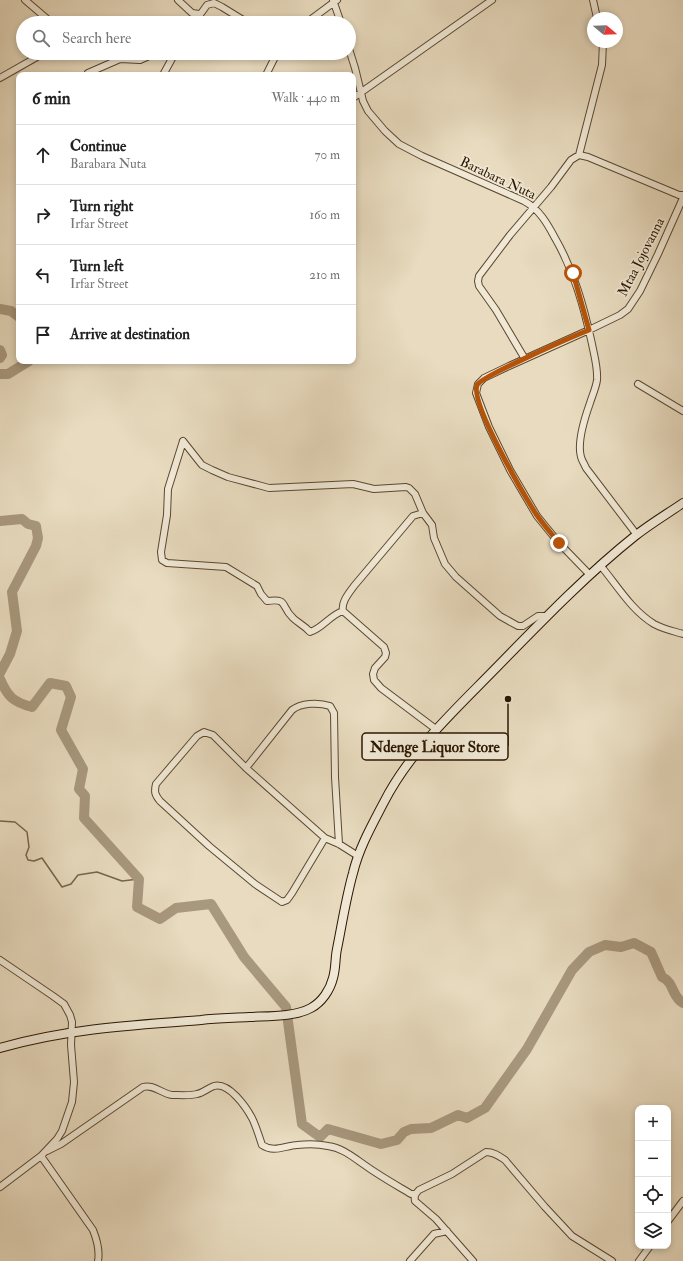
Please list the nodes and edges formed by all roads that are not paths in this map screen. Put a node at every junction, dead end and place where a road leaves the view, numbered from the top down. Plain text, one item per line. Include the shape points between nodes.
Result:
1 (25, 0) edge
2 (178, 0) edge
3 (492, 0) edge
4 (593, 0) edge
5 (335, 1) edge
6 (596, 12) edge
7 (192, 13) junction
8 (199, 14) joint
9 (44, 16) edge
10 (193, 16) edge
11 (235, 16) edge
12 (315, 16) edge
13 (339, 16) edge
14 (603, 48) edge
15 (32, 60) edge
16 (118, 60) edge
17 (170, 60) edge
18 (274, 60) edge
19 (352, 60) edge
20 (90, 72) edge
21 (164, 72) edge
22 (268, 72) edge
23 (355, 72) edge
24 (356, 74) edge
25 (0, 78) edge
26 (361, 92) junction
27 (356, 96) edge
28 (356, 99) edge
29 (362, 101) junction
30 (579, 155) junction
31 (683, 195) edge
32 (683, 198) edge
33 (534, 206) junction
34 (589, 330) junction
35 (525, 359) junction
36 (638, 384) dead end
37 (683, 411) edge
38 (683, 503) edge
39 (423, 513) junction
40 (637, 535) junction
41 (600, 565) junction
42 (590, 575) junction
43 (343, 611) junction
44 (547, 616) junction
45 (683, 634) edge
46 (437, 730) junction
47 (246, 768) junction
48 (325, 838) junction
49 (339, 844) junction
50 (358, 856) junction
51 (0, 960) edge
52 (72, 1032) junction
53 (0, 1048) edge
54 (47, 1151) junction
55 (41, 1156) junction
56 (0, 1187) edge
57 (415, 1194) junction
58 (683, 1201) edge
59 (671, 1217) edge
60 (447, 1231) junction
61 (648, 1249) edge
62 (98, 1261) edge
63 (410, 1261) edge
64 (473, 1261) edge
65 (612, 1261) edge
66 (639, 1261) edge

1 - 9 street
2 - 7 street
3 - 26 street
4 - 6 street
5 - 12 street
5 - 13 street
7 - 8 street
7 - 10 street
8 - 11 street via 207,5 214,4
14 - 30 street via 602,66
15 - 25 street
16 - 20 street
17 - 21 street
18 - 22 street
19 - 23 street, Barabara Nuta
24 - 26 street, Barabara Nuta
26 - 27 street
26 - 29 street, Barabara Nuta
28 - 29 street
29 - 33 street, Barabara Nuta via 385,131 399,144
30 - 31 street
30 - 33 street via 571,160
32 - 34 street, Mtaa Jojovanna via 640,291 628,309
33 - 34 street, Barabara Nuta via 546,220 566,257
33 - 35 street via 479,276 478,281
34 - 35 street, Mtaa Jojovanna
34 - 40 street, Barabara Nuta via 597,379 582,433 581,457 586,468
35 - 42 street, Mtaa Jojovanna via 484,378 478,384 476,393 510,470 537,516
36 - 37 street
38 - 40 main road
39 - 43 street via 413,516 354,586 346,597
39 - 43 street via 415,494 406,487 374,489 354,484 269,488 228,477 202,465 183,441 168,490 162,560 167,563 226,567 256,586 266,601 282,601 292,618 310,632
39 - 44 street via 432,525 434,538 445,564 500,616 523,626 538,616
40 - 41 main road
41 - 42 main road
41 - 45 street via 638,612 665,629
42 - 44 main road
43 - 46 street via 384,647 385,657 375,668 374,680
44 - 46 main road
46 - 50 main road via 408,762 372,824
47 - 48 street
47 - 48 street via 213,735 204,732 197,736 156,784 155,794 209,846 254,884 282,902 292,893
47 - 49 street via 292,710 302,705 330,706 334,713 334,777
48 - 49 street
49 - 50 street
50 - 52 main road via 334,977 320,1001 306,1010 291,1014
51 - 52 street via 64,1004 72,1022
52 - 53 main road
52 - 54 street via 72,1102 62,1131
54 - 55 street
54 - 57 street via 143,1087 150,1086 172,1095 198,1094 221,1085 233,1093 247,1109 265,1147 275,1150 297,1145 326,1145 336,1148 410,1194
55 - 56 street
55 - 62 street via 93,1230 99,1254
57 - 60 street via 415,1201
57 - 65 street via 425,1186 490,1152 505,1160 572,1236
58 - 59 street
60 - 63 street via 434,1234
60 - 64 street
61 - 66 street

